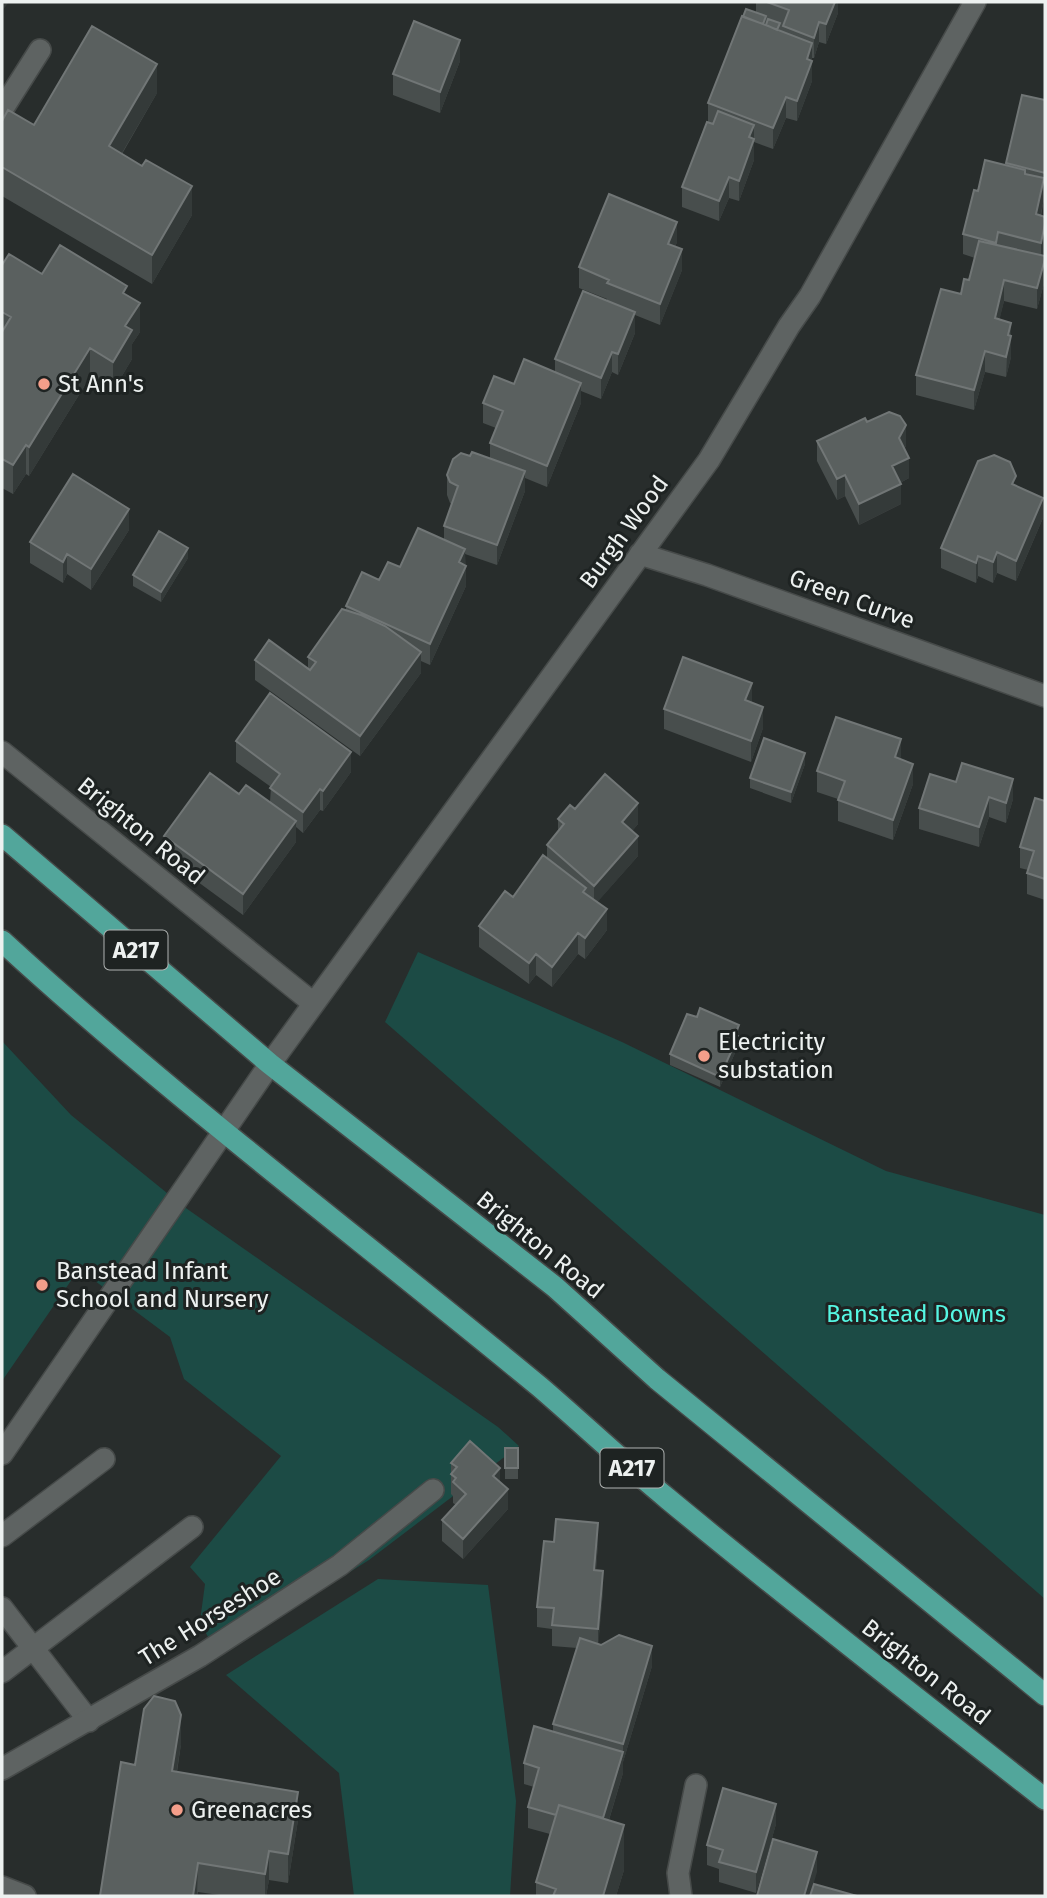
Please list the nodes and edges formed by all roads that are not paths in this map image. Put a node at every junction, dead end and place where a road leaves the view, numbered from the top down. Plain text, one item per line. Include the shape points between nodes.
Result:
1 (975, 2) edge
2 (40, 50) dead end
3 (2, 110) edge
4 (640, 554) junction
5 (1045, 696) edge
6 (2, 751) edge
7 (2, 835) edge
8 (2, 941) edge
9 (313, 1003) junction
10 (270, 1064) junction
11 (222, 1132) junction
12 (2, 1454) edge
13 (104, 1459) dead end
14 (433, 1490) dead end
15 (192, 1527) dead end
16 (2, 1536) edge
17 (2, 1608) edge
18 (33, 1649) junction
19 (2, 1672) edge
20 (1045, 1695) edge
21 (89, 1721) junction
22 (2, 1769) edge
23 (696, 1785) dead end
24 (1045, 1799) edge
25 (2, 1886) edge
26 (25, 1896) edge
27 (681, 1896) edge

1 - 4 street, Burgh Wood via 810,296 709,460
2 - 3 street
4 - 5 street, Green Curve
4 - 9 street, Burgh Wood
6 - 9 street, Brighton Road
7 - 10 highway, Brighton Road / A217
8 - 11 highway, Brighton Road / A217
9 - 10 street, Burgh Wood
10 - 11 street, Burgh Wood
10 - 20 highway, Brighton Road / A217 via 555,1287 657,1379
11 - 12 street, Burgh Wood
11 - 24 highway, Brighton Road / A217 via 541,1388 768,1582
13 - 16 street
14 - 21 street, The Horseshoe via 340,1565
15 - 18 street
17 - 18 street
18 - 19 street
18 - 21 street
21 - 22 street, The Horseshoe
23 - 27 street via 678,1873
25 - 26 street

